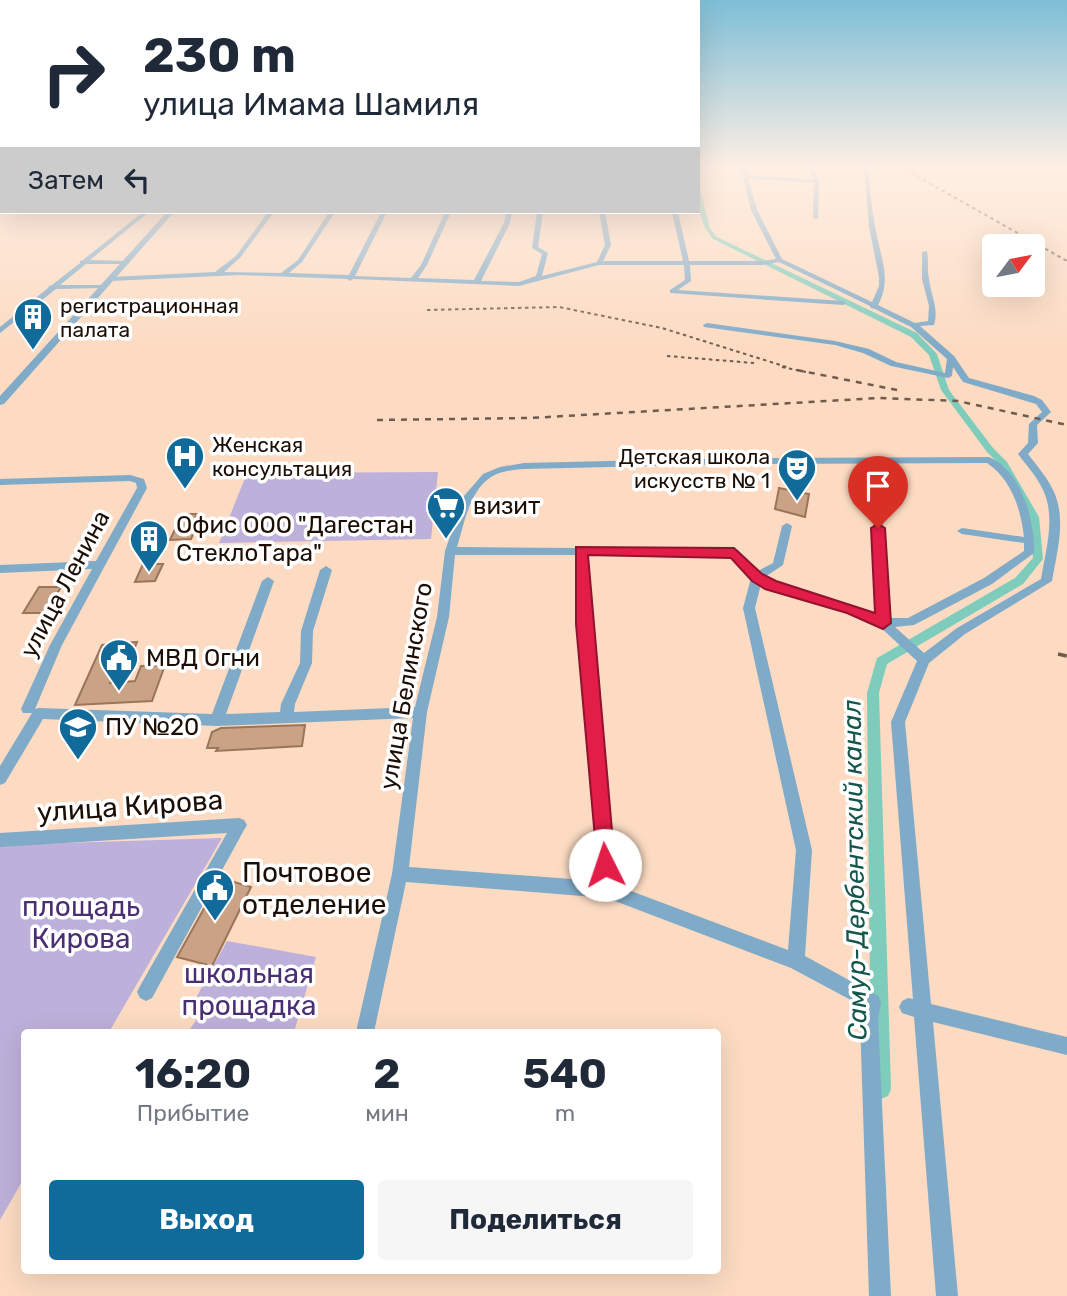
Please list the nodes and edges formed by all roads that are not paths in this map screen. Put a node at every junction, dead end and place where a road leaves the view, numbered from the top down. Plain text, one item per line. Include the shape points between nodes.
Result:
1 (127, 226) edge
2 (158, 226) edge
3 (260, 226) edge
4 (323, 226) edge
5 (377, 226) edge
6 (441, 226) edge
7 (505, 226) edge
8 (538, 226) edge
9 (605, 226) edge
10 (678, 226) edge
11 (762, 226) edge
12 (872, 226) edge
13 (925, 252) dead end
14 (778, 260) junction
15 (82, 262) junction
16 (127, 262) junction
17 (687, 262) junction
18 (599, 263) junction
19 (217, 274) junction
20 (281, 275) junction
21 (111, 279) junction
22 (350, 279) junction
23 (534, 280) junction
24 (412, 281) junction
25 (476, 284) junction
26 (51, 287) junction
27 (102, 287) junction
28 (843, 303) dead end
29 (873, 307) junction
30 (707, 325) dead end
31 (914, 325) junction
32 (0, 331) edge
33 (951, 358) junction
34 (0, 402) edge
35 (141, 481) joint
36 (0, 482) edge
37 (877, 504) dead end
38 (787, 526) dead end
39 (962, 531) dead end
40 (1031, 541) junction
41 (581, 550) junction
42 (450, 551) junction
43 (98, 565) junction
44 (0, 569) edge
45 (326, 570) dead end
46 (757, 577) junction
47 (268, 581) dead end
48 (883, 623) junction
49 (924, 660) junction
50 (34, 711) junction
51 (420, 712) junction
52 (286, 718) junction
53 (217, 720) junction
54 (0, 779) edge
55 (0, 840) edge
56 (400, 874) junction
57 (607, 890) junction
58 (796, 961) junction
59 (146, 992) dead end
60 (916, 1009) junction
61 (869, 1019) joint
62 (366, 1029) edge
63 (1067, 1046) edge
64 (880, 1296) edge
65 (947, 1296) edge

1 - 15 street
2 - 16 street
3 - 19 street via 238,257
4 - 20 street via 300,261
5 - 22 street
6 - 24 street
7 - 25 street
8 - 23 street via 535,248 545,253
9 - 18 street via 608,245
10 - 17 street
11 - 14 street
12 - 29 street via 884,284
13 - 31 street via 926,284 934,299 934,312 932,323
14 - 17 street
14 - 29 street
15 - 16 street
15 - 26 street
16 - 21 street
17 - 18 street
17 - 28 street via 688,281 672,292
18 - 23 street
19 - 20 street
19 - 21 street
20 - 22 street
21 - 27 street
22 - 24 street
23 - 25 street
24 - 25 street
26 - 27 street
26 - 32 street
27 - 34 street
29 - 31 street
30 - 33 street via 835,343 894,365 948,376
31 - 33 street
33 - 49 street via 966,380 1031,398 1047,412 1033,424 1033,443 1023,454 1053,501 1053,546 1046,582 961,631
35 - 36 street
35 - 43 street, улица Ленина via 142,488
37 - 48 street
38 - 46 street via 778,565
39 - 40 street
40 - 42 street, улица Белинского via 1023,508 998,464 989,460 739,461 503,469 485,476 469,496
40 - 48 street via 1029,553 1015,565 976,588 910,622
41 - 42 street
41 - 46 street via 734,553
41 - 57 street
42 - 51 street, улица Белинского via 443,617
43 - 44 street
43 - 50 street, улица Ленина via 56,645
45 - 52 street via 307,631 306,663
46 - 48 street
46 - 58 street via 748,608 804,850
47 - 53 street
48 - 49 street
49 - 60 street via 898,722
50 - 53 street
50 - 54 street, улица Ленина
51 - 52 street
51 - 56 street, улица Белинского
52 - 53 street
55 - 59 street, улица Кирова via 239,825
56 - 57 street
56 - 62 street, улица Белинского
57 - 58 street
58 - 61 street via 872,1002
60 - 63 street
60 - 65 street
61 - 64 street

